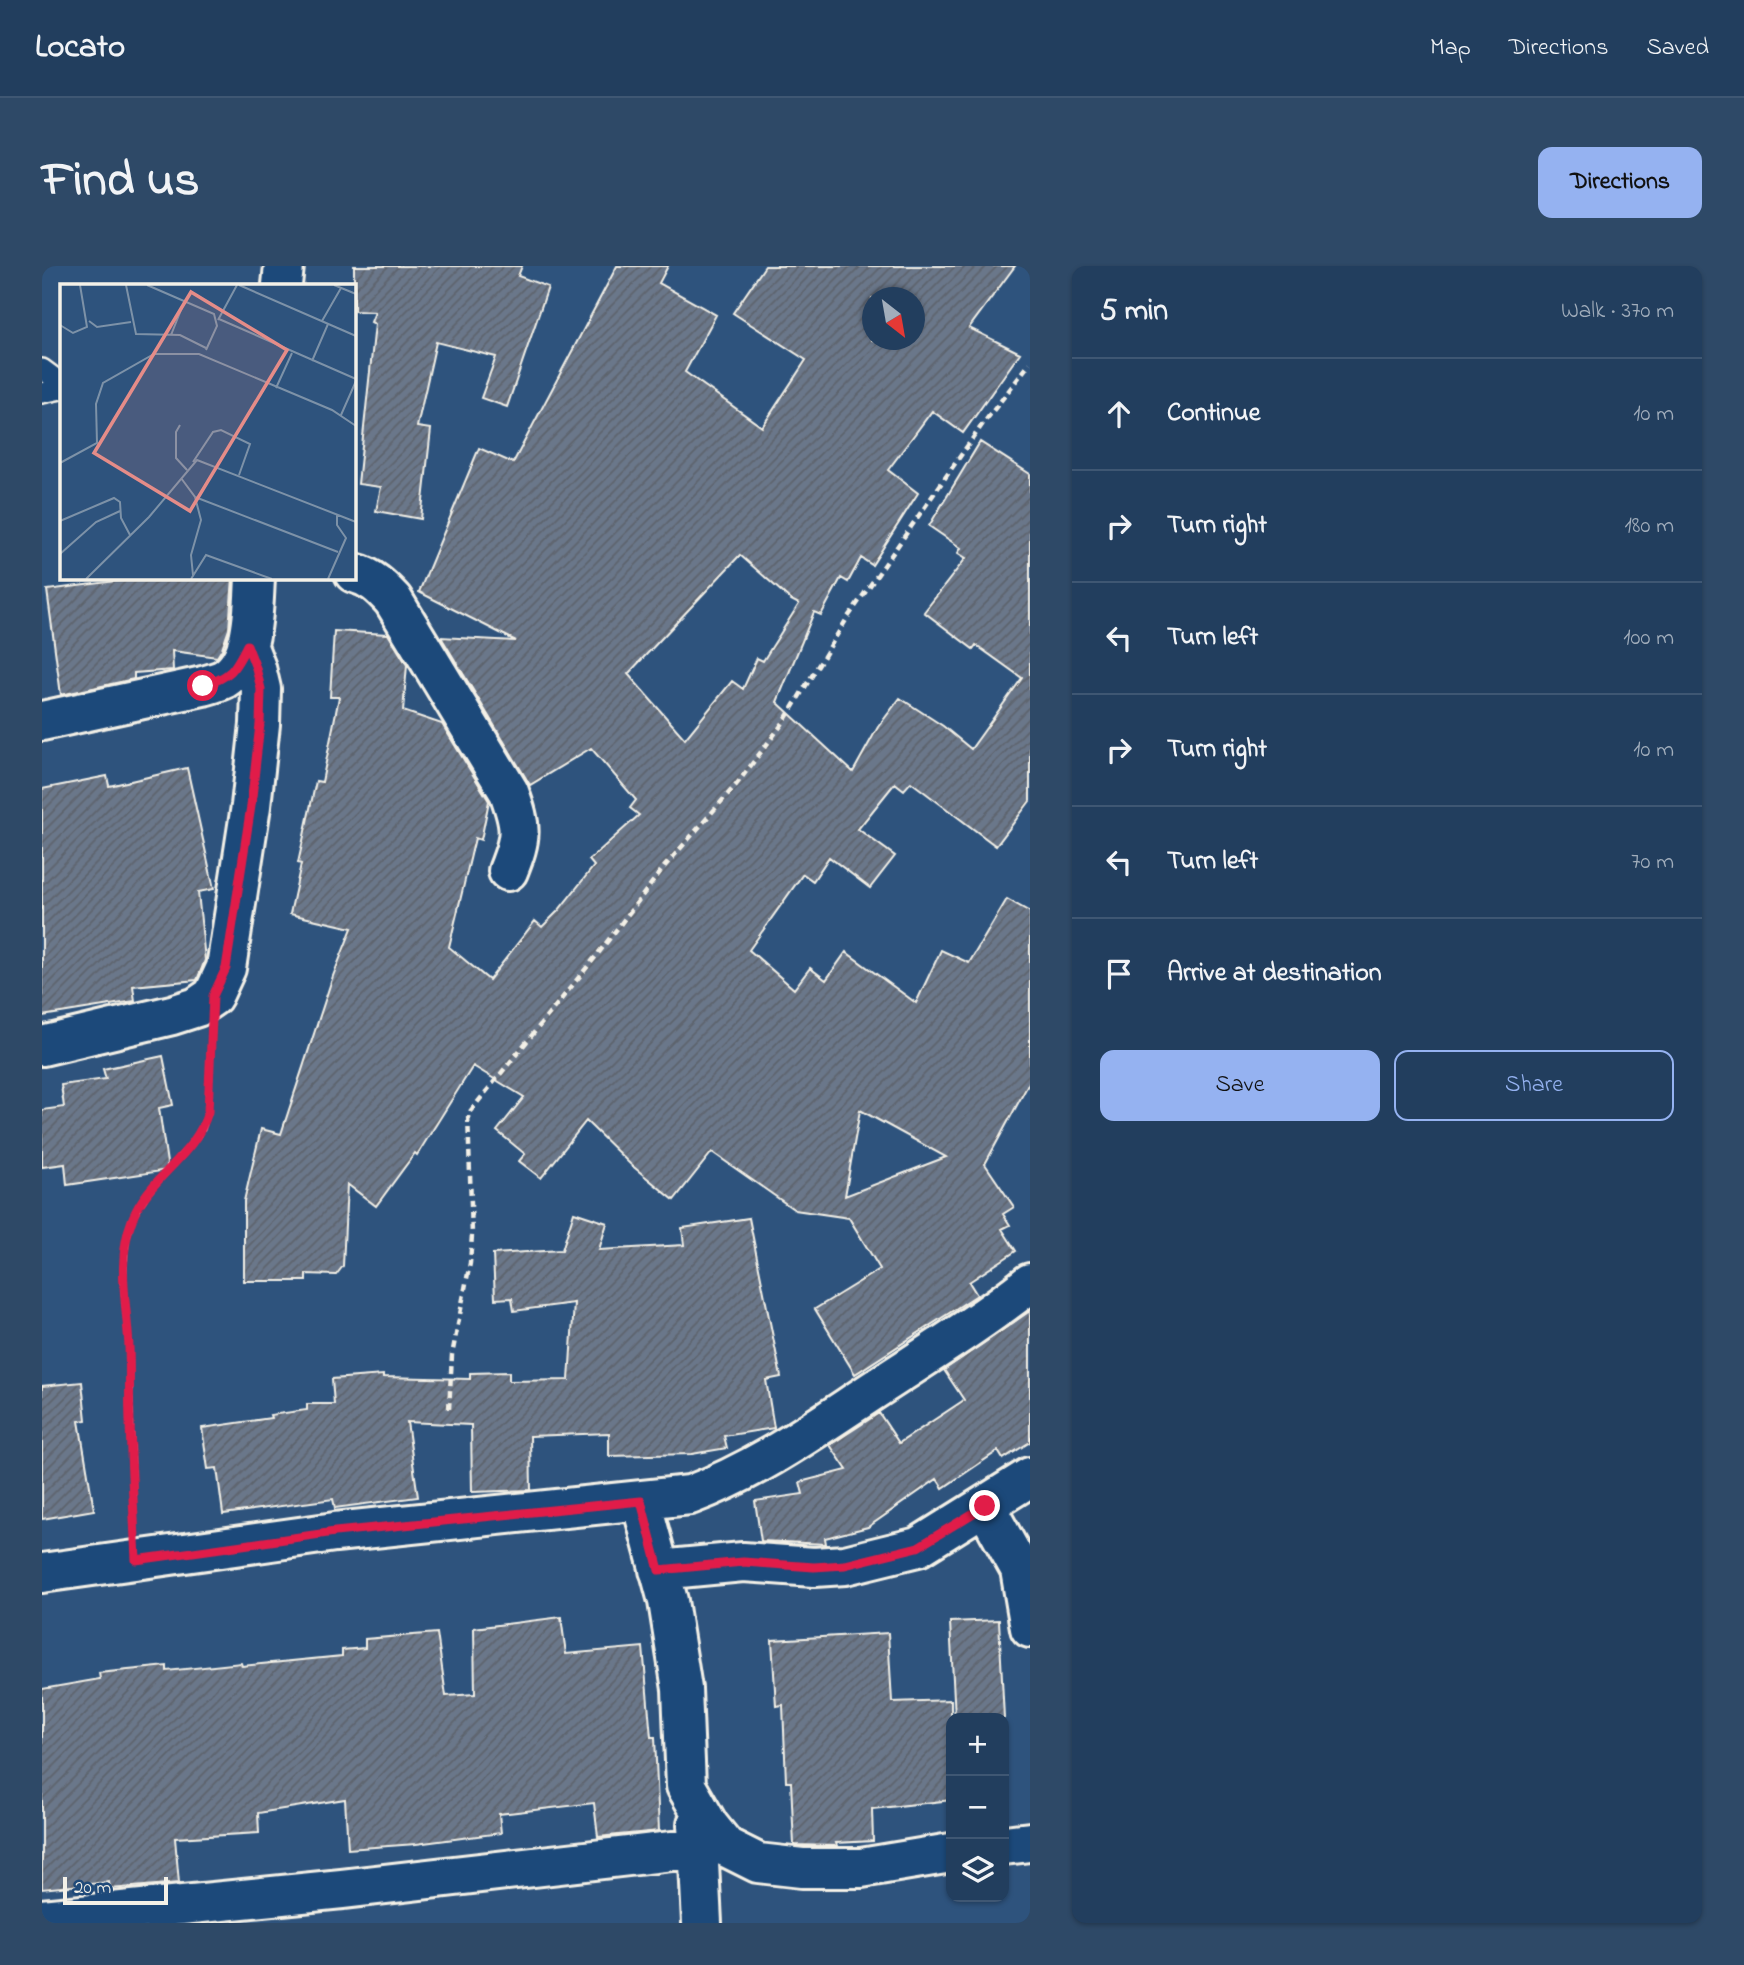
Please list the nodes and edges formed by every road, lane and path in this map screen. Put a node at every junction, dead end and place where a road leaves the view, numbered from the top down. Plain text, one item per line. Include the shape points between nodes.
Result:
1 (284, 266) edge
2 (282, 284) edge
3 (1030, 363) edge
4 (42, 369) edge
5 (60, 382) edge
6 (60, 389) edge
7 (42, 393) edge
8 (355, 573) edge
9 (255, 579) edge
10 (247, 645) junction
11 (42, 721) edge
12 (508, 871) dead end
13 (213, 996) junction
14 (42, 1046) edge
15 (1030, 1283) edge
16 (449, 1409) dead end
17 (1030, 1477) edge
18 (641, 1501) junction
19 (985, 1506) junction
20 (136, 1560) junction
21 (659, 1570) junction
22 (42, 1573) edge
23 (1030, 1628) edge
24 (696, 1804) junction
25 (1030, 1842) edge
26 (1009, 1844) edge
27 (698, 1848) junction
28 (946, 1854) edge
29 (42, 1919) edge
30 (702, 1923) edge

1 - 2 street
3 - 16 path via 848,617 783,723 468,1114 472,1235 452,1355
4 - 5 lane
6 - 7 lane
8 - 12 street via 365,576 393,600 509,792 519,819 519,843
9 - 10 street
10 - 11 street via 225,678
10 - 13 street via 261,689 260,724 226,968
13 - 14 street via 172,1015
13 - 20 path via 208,1112 203,1130 149,1192 132,1219 127,1240 123,1286
15 - 18 street via 766,1460 690,1495
17 - 19 street
18 - 20 street via 335,1532
18 - 21 street
19 - 21 street via 918,1547 845,1565 743,1562
19 - 23 street via 1020,1569
20 - 22 street
21 - 24 street via 681,1689 685,1786
24 - 27 street
24 - 28 street via 726,1847 758,1863 861,1868
25 - 26 street
27 - 29 street
27 - 30 street

